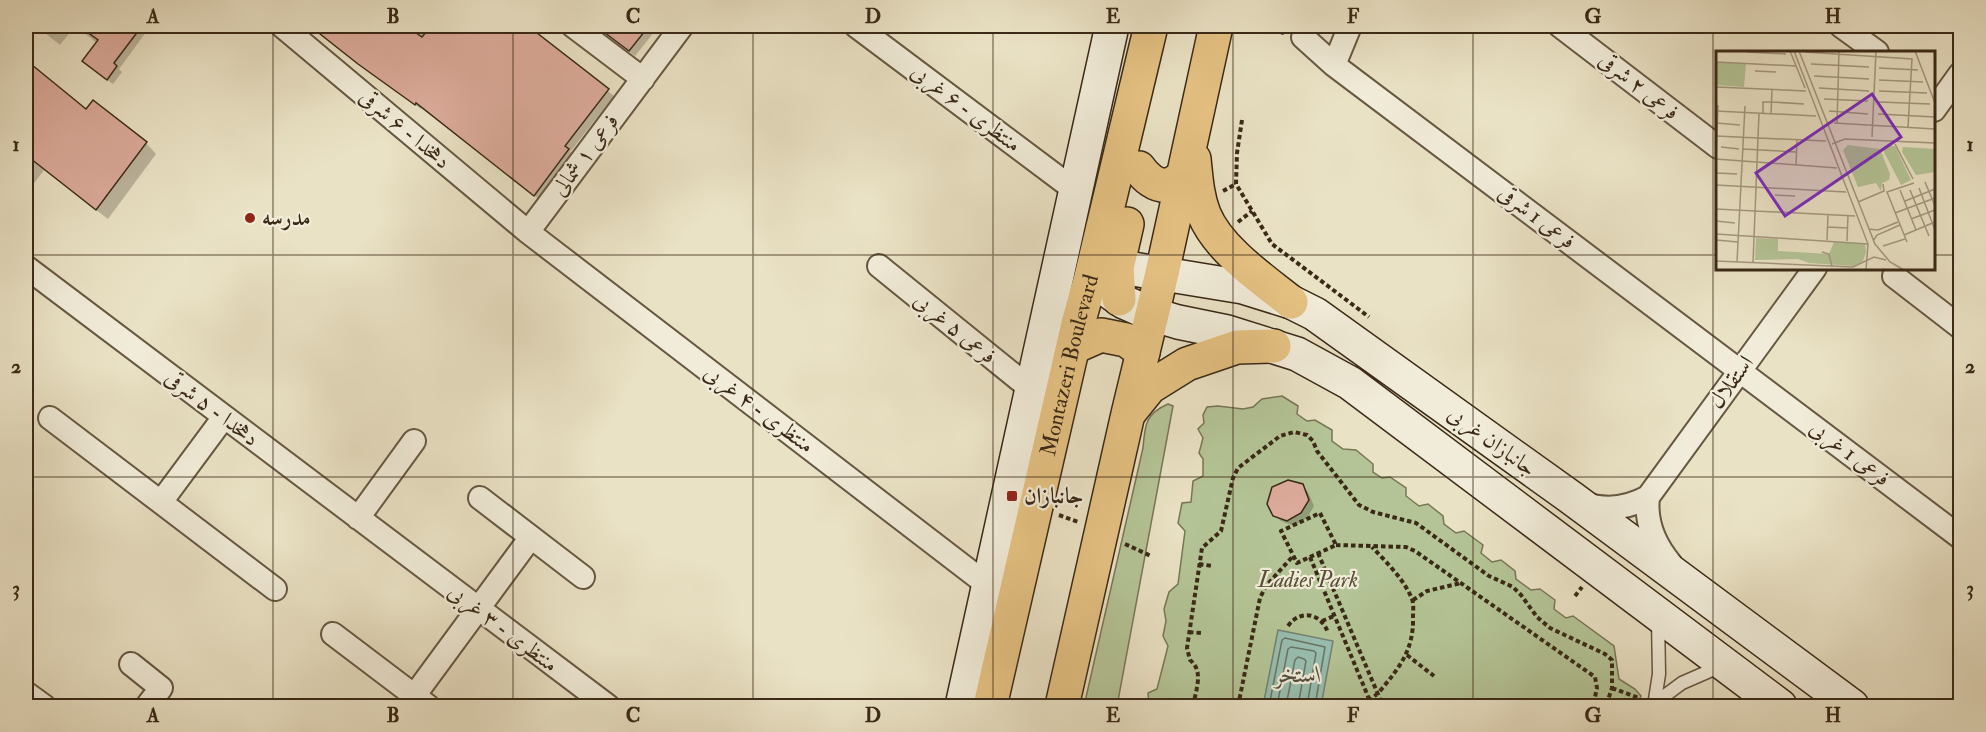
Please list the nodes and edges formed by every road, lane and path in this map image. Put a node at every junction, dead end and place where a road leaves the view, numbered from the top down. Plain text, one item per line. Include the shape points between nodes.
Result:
1 (282, 26) edge
2 (573, 26) edge
3 (682, 26) edge
4 (856, 26) edge
5 (1112, 26) edge
6 (1151, 26) edge
7 (1158, 26) edge
8 (1216, 26) edge
9 (1258, 26) edge
10 (1350, 26) edge
11 (1560, 26) edge
12 (1841, 26) edge
13 (1302, 37) joint
14 (1876, 51) edge
15 (1334, 64) junction
16 (1960, 74) edge
17 (643, 79) junction
18 (1935, 109) edge
19 (1242, 120) dead end
20 (1192, 134) junction
21 (1716, 145) edge
22 (1139, 168) junction
23 (1182, 178) junction
24 (1076, 191) junction
25 (528, 232) junction
26 (879, 266) dead end
27 (26, 267) edge
28 (1814, 270) edge
29 (1162, 273) junction
30 (1894, 276) dead end
31 (1105, 280) junction
32 (1243, 287) junction
33 (1291, 302) junction
34 (1151, 315) junction
35 (1377, 323) dead end
36 (1960, 327) edge
37 (1074, 346) junction
38 (1286, 350) junction
39 (1143, 352) junction
40 (1740, 370) junction
41 (1032, 390) junction
42 (1128, 414) junction
43 (224, 417) junction
44 (50, 418) dead end
45 (414, 441) dead end
46 (1648, 497) junction
47 (480, 498) dead end
48 (1573, 499) junction
49 (161, 502) junction
50 (1036, 507) junction
51 (358, 518) junction
52 (1101, 533) junction
53 (531, 537) junction
54 (1960, 537) edge
55 (1336, 545) junction
56 (1371, 546) junction
57 (399, 549) joint
58 (1318, 553) junction
59 (1151, 556) dead end
60 (1293, 556) junction
61 (1310, 557) junction
62 (1200, 564) junction
63 (1212, 566) dead end
64 (583, 576) dead end
65 (1462, 583) junction
66 (1689, 585) junction
67 (989, 586) junction
68 (275, 589) dead end
69 (1413, 600) junction
70 (479, 609) junction
71 (1334, 616) junction
72 (1658, 616) junction
73 (1322, 621) junction
74 (1288, 626) dead end
75 (1189, 632) junction
76 (1201, 633) dead end
77 (1328, 633) dead end
78 (333, 634) dead end
79 (1407, 655) junction
80 (131, 664) dead end
81 (1724, 665) junction
82 (1434, 676) dead end
83 (1612, 688) junction
84 (26, 693) edge
85 (1378, 694) junction
86 (1369, 699) junction
87 (421, 701) edge
88 (1655, 705) edge
89 (44, 706) edge
90 (147, 706) edge
91 (608, 706) edge
92 (962, 706) edge
93 (990, 706) edge
94 (1062, 706) edge
95 (1193, 706) edge
96 (1238, 706) edge
97 (1363, 706) edge
98 (1372, 706) edge
99 (1383, 706) edge
100 (1593, 706) edge
101 (1606, 706) edge
102 (1780, 706) edge
103 (1852, 706) edge

1 - 25 street, دهخدا - ۶ شرقی
2 - 17 street
3 - 17 street, فرعی ۱ شمالی
4 - 24 street, منتظری - ۶ غربی
5 - 24 main road, Montazeri Boulevard
6 - 31 main road, Montazeri Boulevard
7 - 22 main road via 1162,68
8 - 20 main road
9 - 13 path
10 - 15 street
11 - 21 street, فرعی ۲ شرقی
12 - 14 street
13 - 15 street, فرعی 1 شرقی
15 - 40 street, فرعی 1 شرقی
16 - 18 street
17 - 25 street, فرعی ۱ شمالی
19 - 35 path via 1236,184 1272,244
20 - 23 main road
20 - 33 main road via 1196,190 1204,216 1221,241 1252,272
22 - 23 main road via 1147,179 1155,182 1168,185
22 - 31 main road
23 - 29 main road
24 - 41 main road, Montazeri Boulevard
25 - 67 street, منتظری - ۴ غربی
26 - 41 street, فرعی ۵ غربی
27 - 43 street, دهخدا - ۵ شرقی
28 - 40 street, استقلال
29 - 31 main road, جانبازان غربی
29 - 32 main road, جانبازان غربی
29 - 34 main road
30 - 36 street
31 - 34 main road, جانبازان غربی
31 - 37 main road, Montazeri Boulevard
32 - 33 main road, جانبازان غربی
32 - 38 main road via 1232,292 1228,301 1232,310 1239,319
33 - 48 main road, جانبازان غربی via 1315,314
34 - 38 main road, جانبازان غربی
34 - 39 main road
37 - 39 main road via 1101,335 1126,340
37 - 50 main road, Montazeri Boulevard
38 - 42 main road via 1237,347 1187,364 1150,387
38 - 72 main road, جانبازان غربی via 1350,383
39 - 42 main road
40 - 46 street, استقلال
40 - 54 street, فرعی 1 غربی
41 - 67 main road, Montazeri Boulevard
42 - 52 main road
43 - 49 street
43 - 51 street, دهخدا - ۵ شرقی
44 - 49 street
45 - 51 street
46 - 48 street via 1612,508 1596,508
46 - 66 street via 1646,511 1656,543
47 - 53 street
48 - 66 main road, جانبازان غربی
49 - 68 street
50 - 52 path
50 - 93 main road, Montazeri Boulevard
51 - 57 street, دهخدا - ۵ شرقی
52 - 59 path
52 - 94 main road
53 - 64 street
53 - 70 street
55 - 56 path
55 - 58 path
55 - 60 path via 1320,513 1281,531
56 - 65 path via 1406,547
56 - 69 path
57 - 70 street, منتظری - ۳ غربی
58 - 61 path
58 - 85 path
60 - 61 path via 1297,563
60 - 96 path via 1260,598
61 - 71 path
62 - 63 path
62 - 75 path
62 - 83 path via 1202,548 1221,531 1238,468 1280,436 1294,432 1307,435 1359,505 1416,523 1489,576 1513,587 1550,628 1605,654 1612,660
65 - 69 path via 1427,591
65 - 100 path via 1595,677
66 - 103 main road, جانبازان غربی
67 - 92 main road, Montazeri Boulevard
69 - 79 path via 1412,642
70 - 87 street
70 - 91 street, منتظری - ۳ غربی
71 - 73 path
71 - 86 path
72 - 81 main road, جانبازان غربی
72 - 88 lane
73 - 74 path via 1304,615
73 - 77 path
75 - 76 path
75 - 95 path via 1187,648 1199,674
78 - 87 street
79 - 82 path
79 - 85 path
80 - 90 street via 161,688
81 - 88 lane via 1682,683
81 - 102 main road, جانبازان غربی
83 - 88 path
83 - 101 path
84 - 89 street
85 - 86 path
85 - 99 path
86 - 97 path
86 - 98 path

